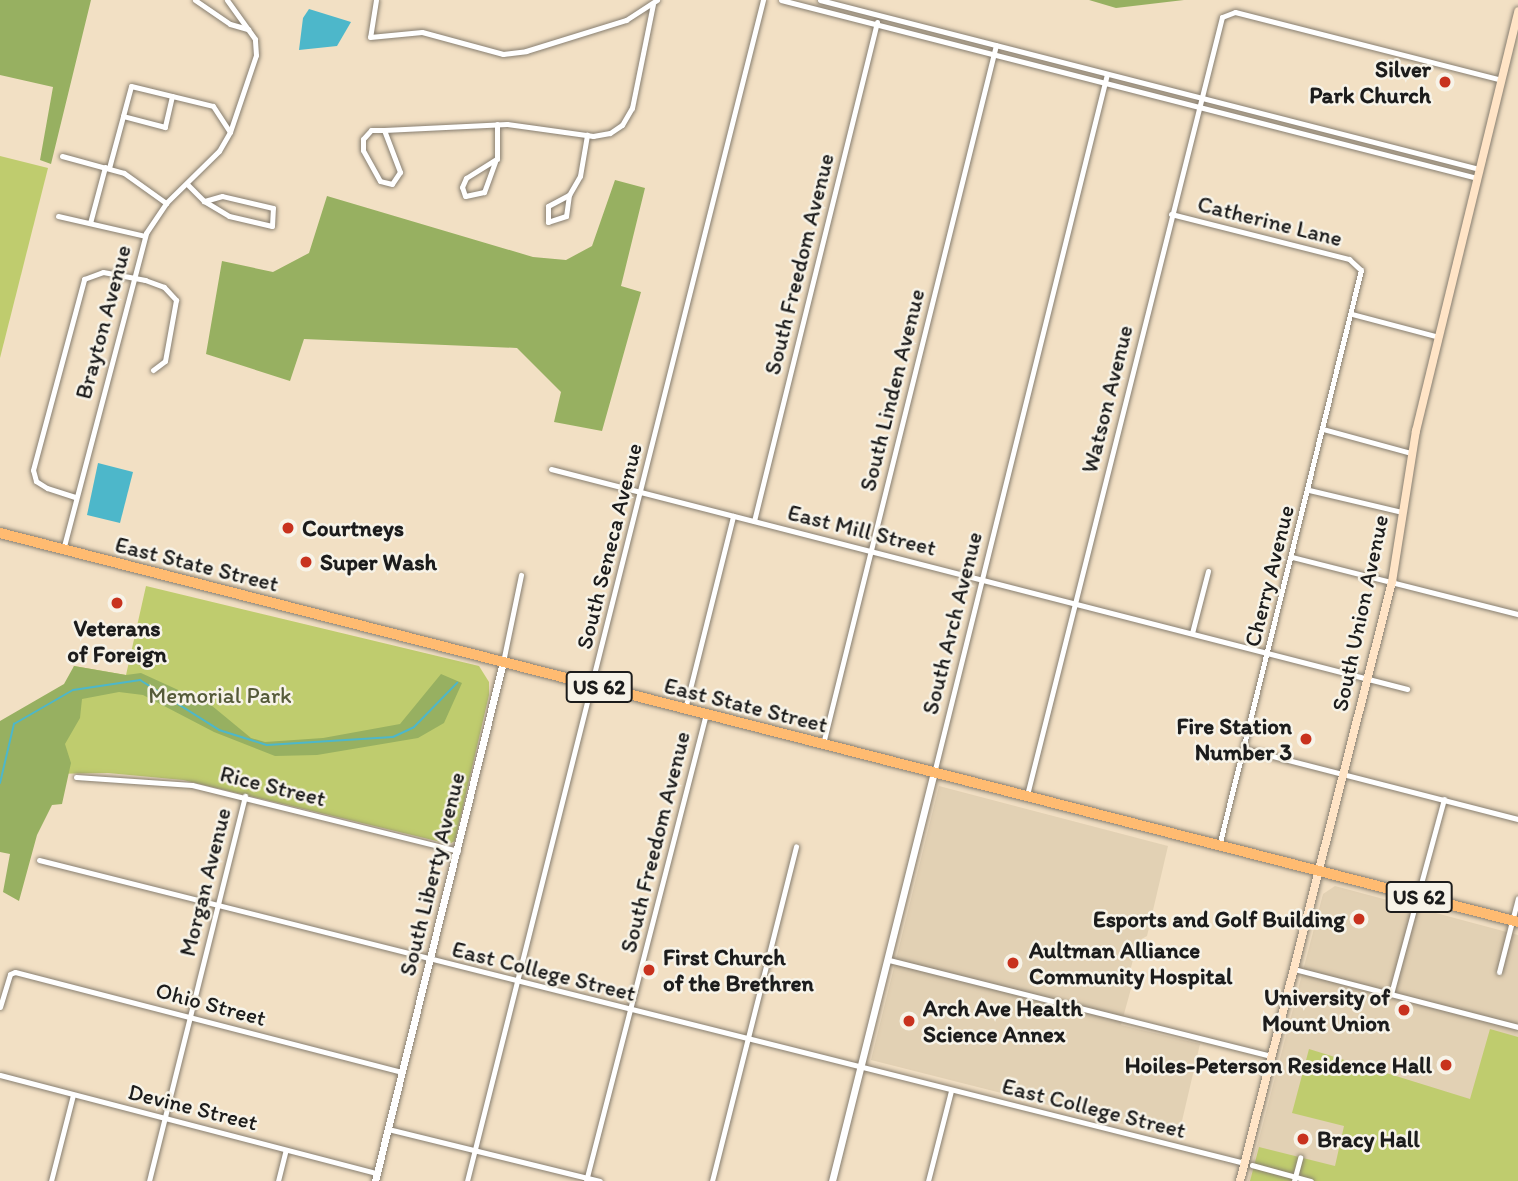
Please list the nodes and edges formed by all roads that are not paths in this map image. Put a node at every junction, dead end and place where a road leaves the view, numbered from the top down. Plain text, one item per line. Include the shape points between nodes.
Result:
1 (195, 0) edge
2 (227, 0) edge
3 (376, 0) edge
4 (763, 0) edge
5 (781, 0) edge
6 (820, 0) edge
7 (655, 2) edge
8 (1518, 11) edge
9 (879, 15) junction
10 (877, 24) junction
11 (248, 29) junction
12 (939, 31) junction
13 (937, 40) junction
14 (996, 45) junction
15 (993, 54) junction
16 (1059, 62) junction
17 (1057, 71) junction
18 (1107, 74) junction
19 (1501, 80) junction
20 (1105, 83) junction
21 (1156, 86) junction
22 (1154, 95) junction
23 (172, 96) junction
24 (1199, 98) junction
25 (1197, 106) junction
26 (1256, 112) junction
27 (123, 116) junction
28 (1254, 121) junction
29 (497, 124) junction
30 (1309, 125) junction
31 (384, 130) junction
32 (230, 132) junction
33 (1306, 134) junction
34 (587, 135) junction
35 (1362, 139) junction
36 (1360, 148) junction
37 (1416, 153) junction
38 (62, 156) dead end
39 (495, 162) junction
40 (1414, 162) junction
41 (107, 167) junction
42 (1478, 173) junction
43 (187, 184) junction
44 (569, 195) junction
45 (204, 201) junction
46 (166, 203) junction
47 (1171, 214) junction
48 (58, 216) dead end
49 (90, 223) junction
50 (145, 236) junction
51 (1359, 265) joint
52 (132, 277) junction
53 (1352, 313) junction
54 (1439, 337) junction
55 (153, 370) dead end
56 (1323, 429) junction
57 (1411, 453) junction
58 (551, 469) dead end
59 (1308, 490) junction
60 (641, 492) junction
61 (75, 497) junction
62 (1402, 512) junction
63 (733, 516) junction
64 (754, 521) junction
65 (0, 533) edge
66 (63, 550) junction
67 (871, 551) junction
68 (1292, 557) junction
69 (1208, 571) dead end
70 (521, 575) dead end
71 (983, 579) junction
72 (1392, 582) junction
73 (1074, 603) junction
74 (1518, 614) edge
75 (1192, 633) junction
76 (1269, 652) junction
77 (503, 662) junction
78 (1368, 678) junction
79 (593, 685) junction
80 (1407, 689) dead end
81 (685, 709) junction
82 (706, 714) junction
83 (823, 744) junction
84 (1245, 749) junction
85 (934, 773) junction
86 (1343, 775) junction
87 (76, 777) dead end
88 (245, 796) junction
89 (1027, 797) junction
90 (1444, 799) junction
91 (1518, 819) edge
92 (796, 846) dead end
93 (1219, 846) junction
94 (458, 851) junction
95 (39, 860) dead end
96 (1320, 871) junction
97 (1418, 896) junction
98 (1518, 898) edge
99 (217, 906) junction
100 (1515, 921) edge
101 (430, 960) junction
102 (889, 960) junction
103 (1294, 969) junction
104 (1499, 972) dead end
105 (517, 982) junction
106 (1391, 994) junction
107 (0, 1007) edge
108 (630, 1010) junction
109 (188, 1016) junction
110 (1518, 1027) edge
111 (748, 1040) junction
112 (1272, 1056) junction
113 (861, 1069) junction
114 (402, 1072) junction
115 (0, 1075) edge
116 (951, 1091) junction
117 (73, 1094) junction
118 (164, 1118) junction
119 (388, 1129) junction
120 (286, 1150) junction
121 (474, 1150) junction
122 (1300, 1158) dead end
123 (1248, 1164) junction
124 (376, 1177) edge
125 (587, 1179) edge
126 (1295, 1179) edge
127 (51, 1181) edge
128 (149, 1181) edge
129 (278, 1181) edge
130 (467, 1181) edge
131 (600, 1181) edge
132 (712, 1181) edge
133 (832, 1181) edge
134 (928, 1181) edge
135 (1240, 1181) edge
136 (1311, 1181) edge

1 - 11 street
2 - 11 street
3 - 7 street via 369,36 422,32 493,52 519,53 626,20
4 - 60 street, South Seneca Avenue
5 - 10 street
6 - 9 street
7 - 34 street via 645,60 628,117 610,133
8 - 19 main road, South Union Avenue
9 - 10 street, South Freedom Avenue
9 - 12 street
10 - 13 street
10 - 64 street, South Freedom Avenue
11 - 32 street, Brayton Avenue via 255,39 256,55
12 - 13 street
12 - 14 street
13 - 15 street
14 - 15 street, South Linden Avenue
14 - 16 street
15 - 17 street
15 - 67 street, South Linden Avenue
16 - 17 street
16 - 18 street
17 - 20 street
18 - 20 street, South Arch Avenue
18 - 21 street
19 - 24 street, Watson Avenue via 1227,13 1217,27
19 - 42 main road, South Union Avenue
20 - 22 street
20 - 71 street, South Arch Avenue
21 - 22 street
21 - 24 street
22 - 25 street
23 - 27 street via 131,86
23 - 27 street via 165,127
23 - 32 street via 213,106
24 - 25 street, Watson Avenue
24 - 26 street
25 - 28 street
25 - 47 street, Watson Avenue
26 - 28 street
26 - 30 street
27 - 41 street
28 - 33 street
29 - 31 street
29 - 34 street
29 - 39 street
30 - 33 street
30 - 35 street
31 - 31 street via 365,135 363,150 380,181 392,184 400,172
32 - 43 street, Brayton Avenue
33 - 36 street
34 - 44 street via 584,165
35 - 36 street
35 - 37 street
36 - 40 street
37 - 40 street
37 - 42 street
38 - 41 street
39 - 39 street via 484,192 465,196 466,178
40 - 42 street
41 - 46 street via 142,183
41 - 49 street
42 - 54 main road, South Union Avenue
43 - 45 street
43 - 46 street, Brayton Avenue
44 - 44 street via 566,216 548,222 548,206
45 - 45 street via 247,223 272,226 273,208 222,196
46 - 50 street, Brayton Avenue
47 - 51 street, Catherine Lane
47 - 73 street, Watson Avenue
48 - 49 street
49 - 50 street
50 - 52 street, Brayton Avenue
51 - 53 street, Cherry Avenue
52 - 55 street via 164,287 176,300 165,362
52 - 61 street, Brayton Avenue
52 - 61 street via 103,272 78,286 39,436 36,481 55,493
53 - 54 street
53 - 56 street, Cherry Avenue
54 - 57 main road, South Union Avenue
56 - 57 street
56 - 59 street, Cherry Avenue
57 - 62 main road, South Union Avenue
58 - 60 street, East Mill Street
59 - 62 street
59 - 68 street, Cherry Avenue
60 - 63 street, East Mill Street
60 - 79 street, South Seneca Avenue
61 - 66 street, Brayton Avenue
62 - 72 main road, South Union Avenue
63 - 64 street, East Mill Street
63 - 81 street, South Freedom Avenue
64 - 67 street, East Mill Street
65 - 66 highway, East State Street / US 62
66 - 77 highway, East State Street / US 62
67 - 71 street, East Mill Street
67 - 83 street, South Linden Avenue
68 - 72 street
68 - 76 street, Cherry Avenue
69 - 75 street
70 - 77 street, South Liberty Avenue
71 - 73 street, East Mill Street
71 - 85 street, South Arch Avenue
72 - 74 street
72 - 78 main road, South Union Avenue
73 - 75 street, East Mill Street
73 - 89 street, Watson Avenue
75 - 76 street, East Mill Street
76 - 78 street, East Mill Street
76 - 84 street, Cherry Avenue
77 - 79 highway, East State Street / US 62
77 - 94 street, South Liberty Avenue
78 - 80 street, East Mill Street
78 - 86 main road, South Union Avenue
79 - 81 highway, East State Street / US 62
79 - 105 street, South Seneca Avenue
81 - 82 highway, East State Street / US 62
82 - 83 highway, East State Street / US 62
82 - 108 street, South Freedom Avenue
83 - 85 highway, East State Street / US 62
84 - 86 street
84 - 93 street, Cherry Avenue
85 - 89 highway, East State Street / US 62
85 - 102 street, South Arch Avenue
86 - 90 street
86 - 96 main road, South Union Avenue
87 - 88 street, Rice Street via 168,781
88 - 94 street, Rice Street
88 - 99 street, Morgan Avenue
89 - 93 highway, East State Street / US 62
90 - 91 street
90 - 97 street
92 - 111 street
93 - 96 highway, East State Street / US 62
94 - 101 street, South Liberty Avenue
95 - 99 street, East College Street
96 - 97 highway, US 62
96 - 103 main road, South Union Avenue
97 - 100 highway, US 62
97 - 106 street
98 - 100 street
99 - 101 street, East College Street
99 - 109 street, Morgan Avenue
100 - 104 street
101 - 105 street, East College Street
101 - 114 street, South Liberty Avenue
102 - 112 street
102 - 113 street, South Arch Avenue
103 - 106 street
103 - 112 main road, South Union Avenue
105 - 108 street, East College Street
105 - 121 street, South Seneca Avenue
106 - 110 street
107 - 109 street, Ohio Street via 10,973
108 - 111 street, East College Street
108 - 125 street, South Freedom Avenue
109 - 114 street, Ohio Street
109 - 118 street, Morgan Avenue
111 - 113 street, East College Street
111 - 132 street
112 - 123 main road, South Union Avenue
113 - 116 street, East College Street
113 - 133 street, South Arch Avenue
114 - 119 street, South Liberty Avenue
115 - 117 street, Devine Street
116 - 123 street, East College Street
116 - 134 street
117 - 118 street, Devine Street
117 - 127 street
118 - 120 street, Devine Street
118 - 128 street, Morgan Avenue
119 - 121 street
119 - 124 street, South Liberty Avenue
120 - 124 street, Devine Street
120 - 129 street
121 - 125 street
121 - 130 street, South Seneca Avenue
122 - 126 street
123 - 126 street
123 - 135 main road, South Union Avenue
125 - 131 street
126 - 136 street

